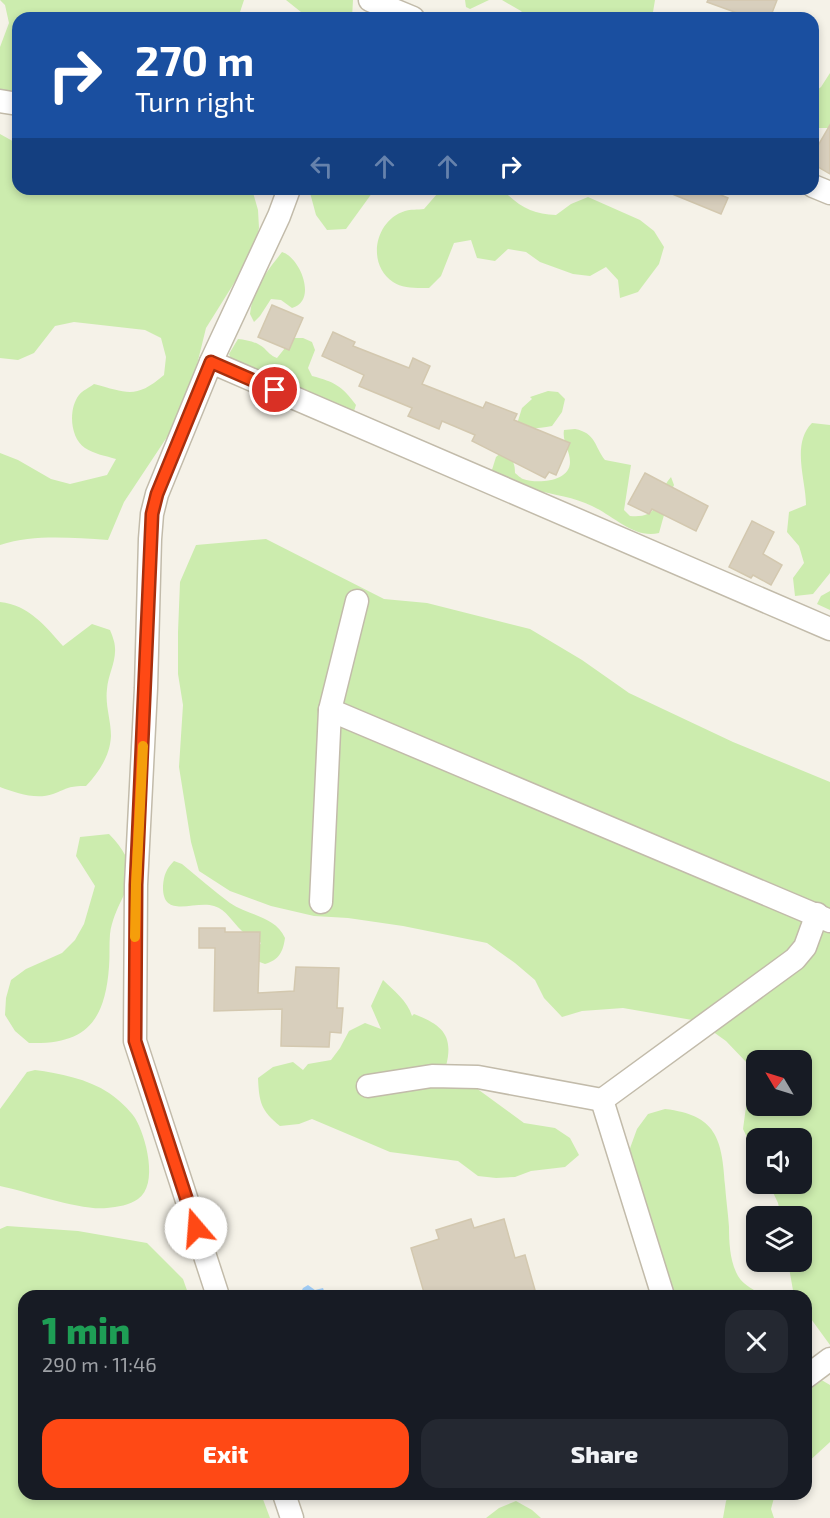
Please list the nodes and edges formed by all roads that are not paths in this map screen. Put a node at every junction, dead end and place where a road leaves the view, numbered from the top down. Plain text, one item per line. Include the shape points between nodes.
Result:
1 (370, 0) edge
2 (398, 12) edge
3 (287, 195) edge
4 (211, 362) junction
5 (357, 601) dead end
6 (830, 629) edge
7 (330, 710) junction
8 (321, 902) dead end
9 (823, 918) edge
10 (368, 1086) dead end
11 (602, 1100) junction
12 (216, 1290) edge
13 (661, 1290) edge
14 (830, 1359) edge
15 (812, 1372) edge
16 (286, 1500) edge
17 (292, 1518) edge

1 - 2 street
3 - 4 street
4 - 6 street
4 - 12 street via 152,514 136,885 135,1041
5 - 7 street
7 - 8 street
7 - 9 street
9 - 11 street via 795,959
10 - 11 street via 432,1076 478,1077
11 - 13 street
14 - 15 street
16 - 17 street

